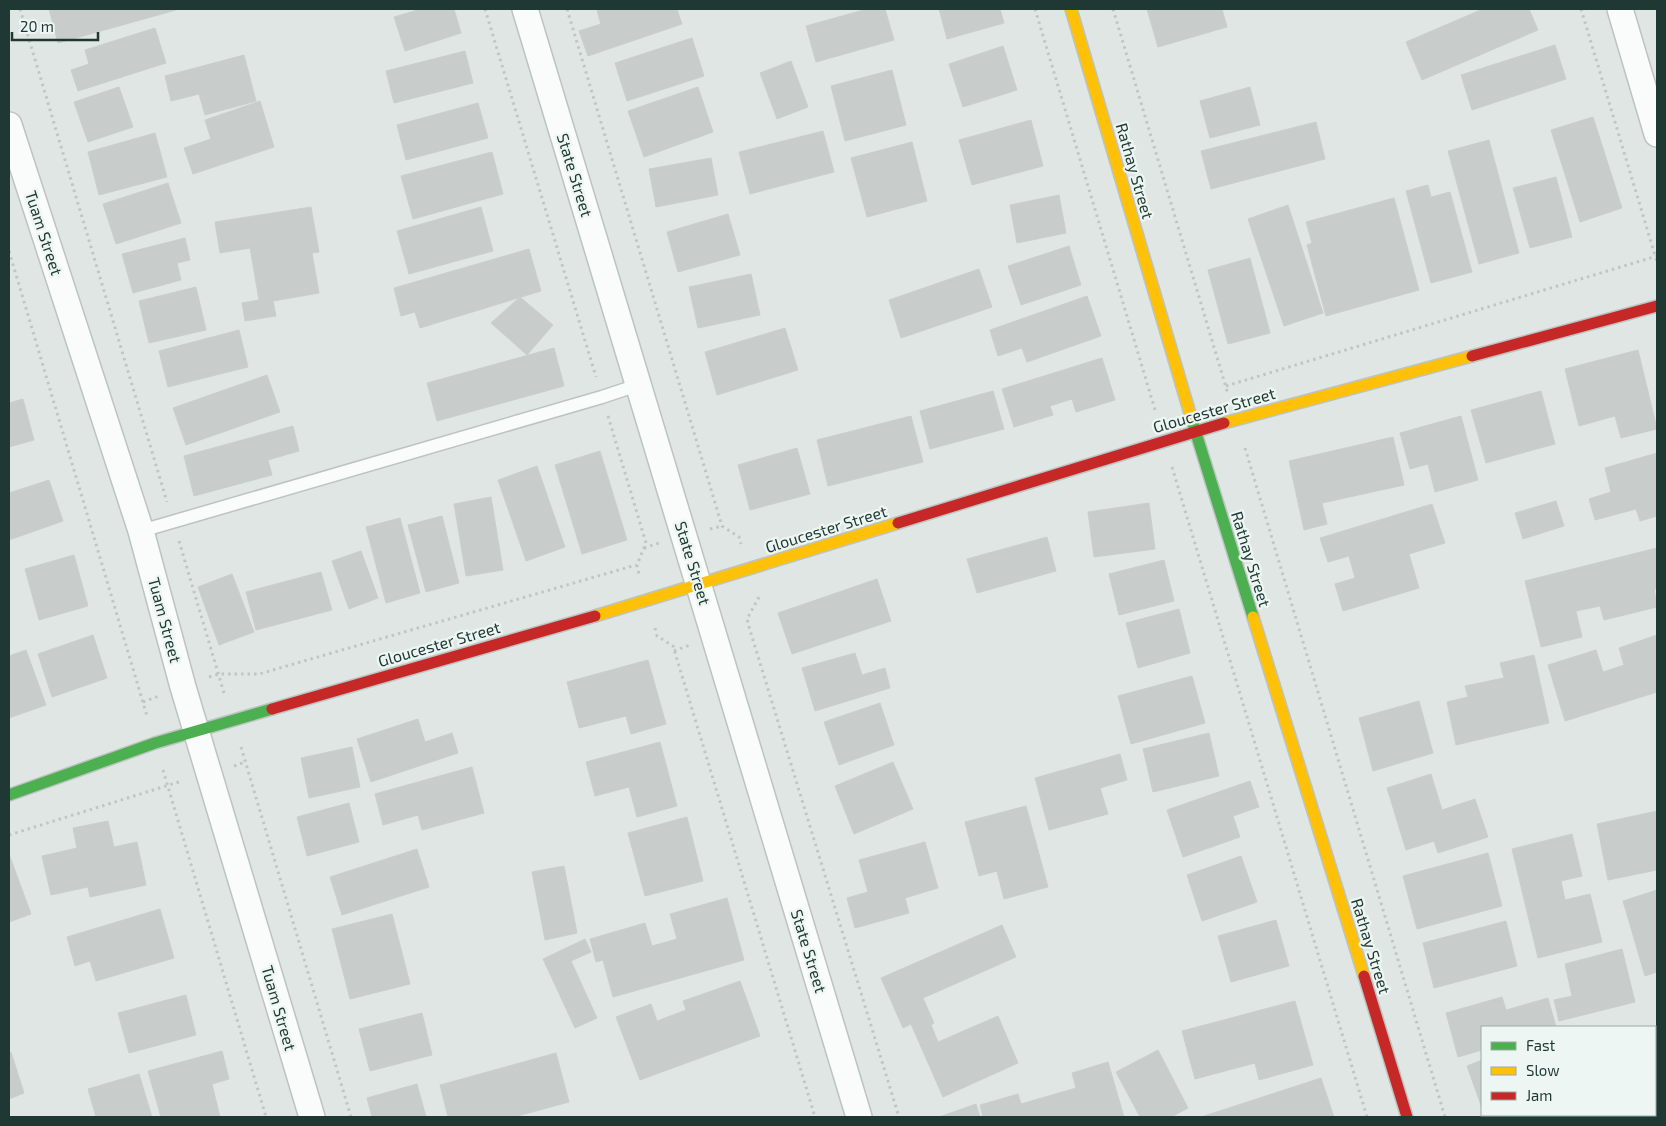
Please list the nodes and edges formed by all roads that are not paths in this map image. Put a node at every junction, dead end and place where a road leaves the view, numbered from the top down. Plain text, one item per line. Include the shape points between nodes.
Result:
1 (525, 9) edge
2 (1071, 9) edge
3 (1620, 9) edge
4 (9, 125) edge
5 (1657, 134) edge
6 (1657, 306) edge
7 (638, 385) junction
8 (1195, 430) junction
9 (141, 531) junction
10 (700, 584) junction
11 (198, 731) junction
12 (9, 795) edge
13 (312, 1117) edge
14 (859, 1117) edge
15 (1407, 1117) edge

1 - 7 street, State Street
2 - 8 street, Rathay Street
3 - 5 street
4 - 9 street, Tuam Street
6 - 8 street, Gloucester Street
7 - 9 lane
7 - 10 street, State Street
8 - 10 street, Gloucester Street
8 - 15 street, Rathay Street
9 - 11 street, Tuam Street
10 - 11 street, Gloucester Street
10 - 14 street, State Street
11 - 12 street, Gloucester Street
11 - 13 street, Tuam Street

